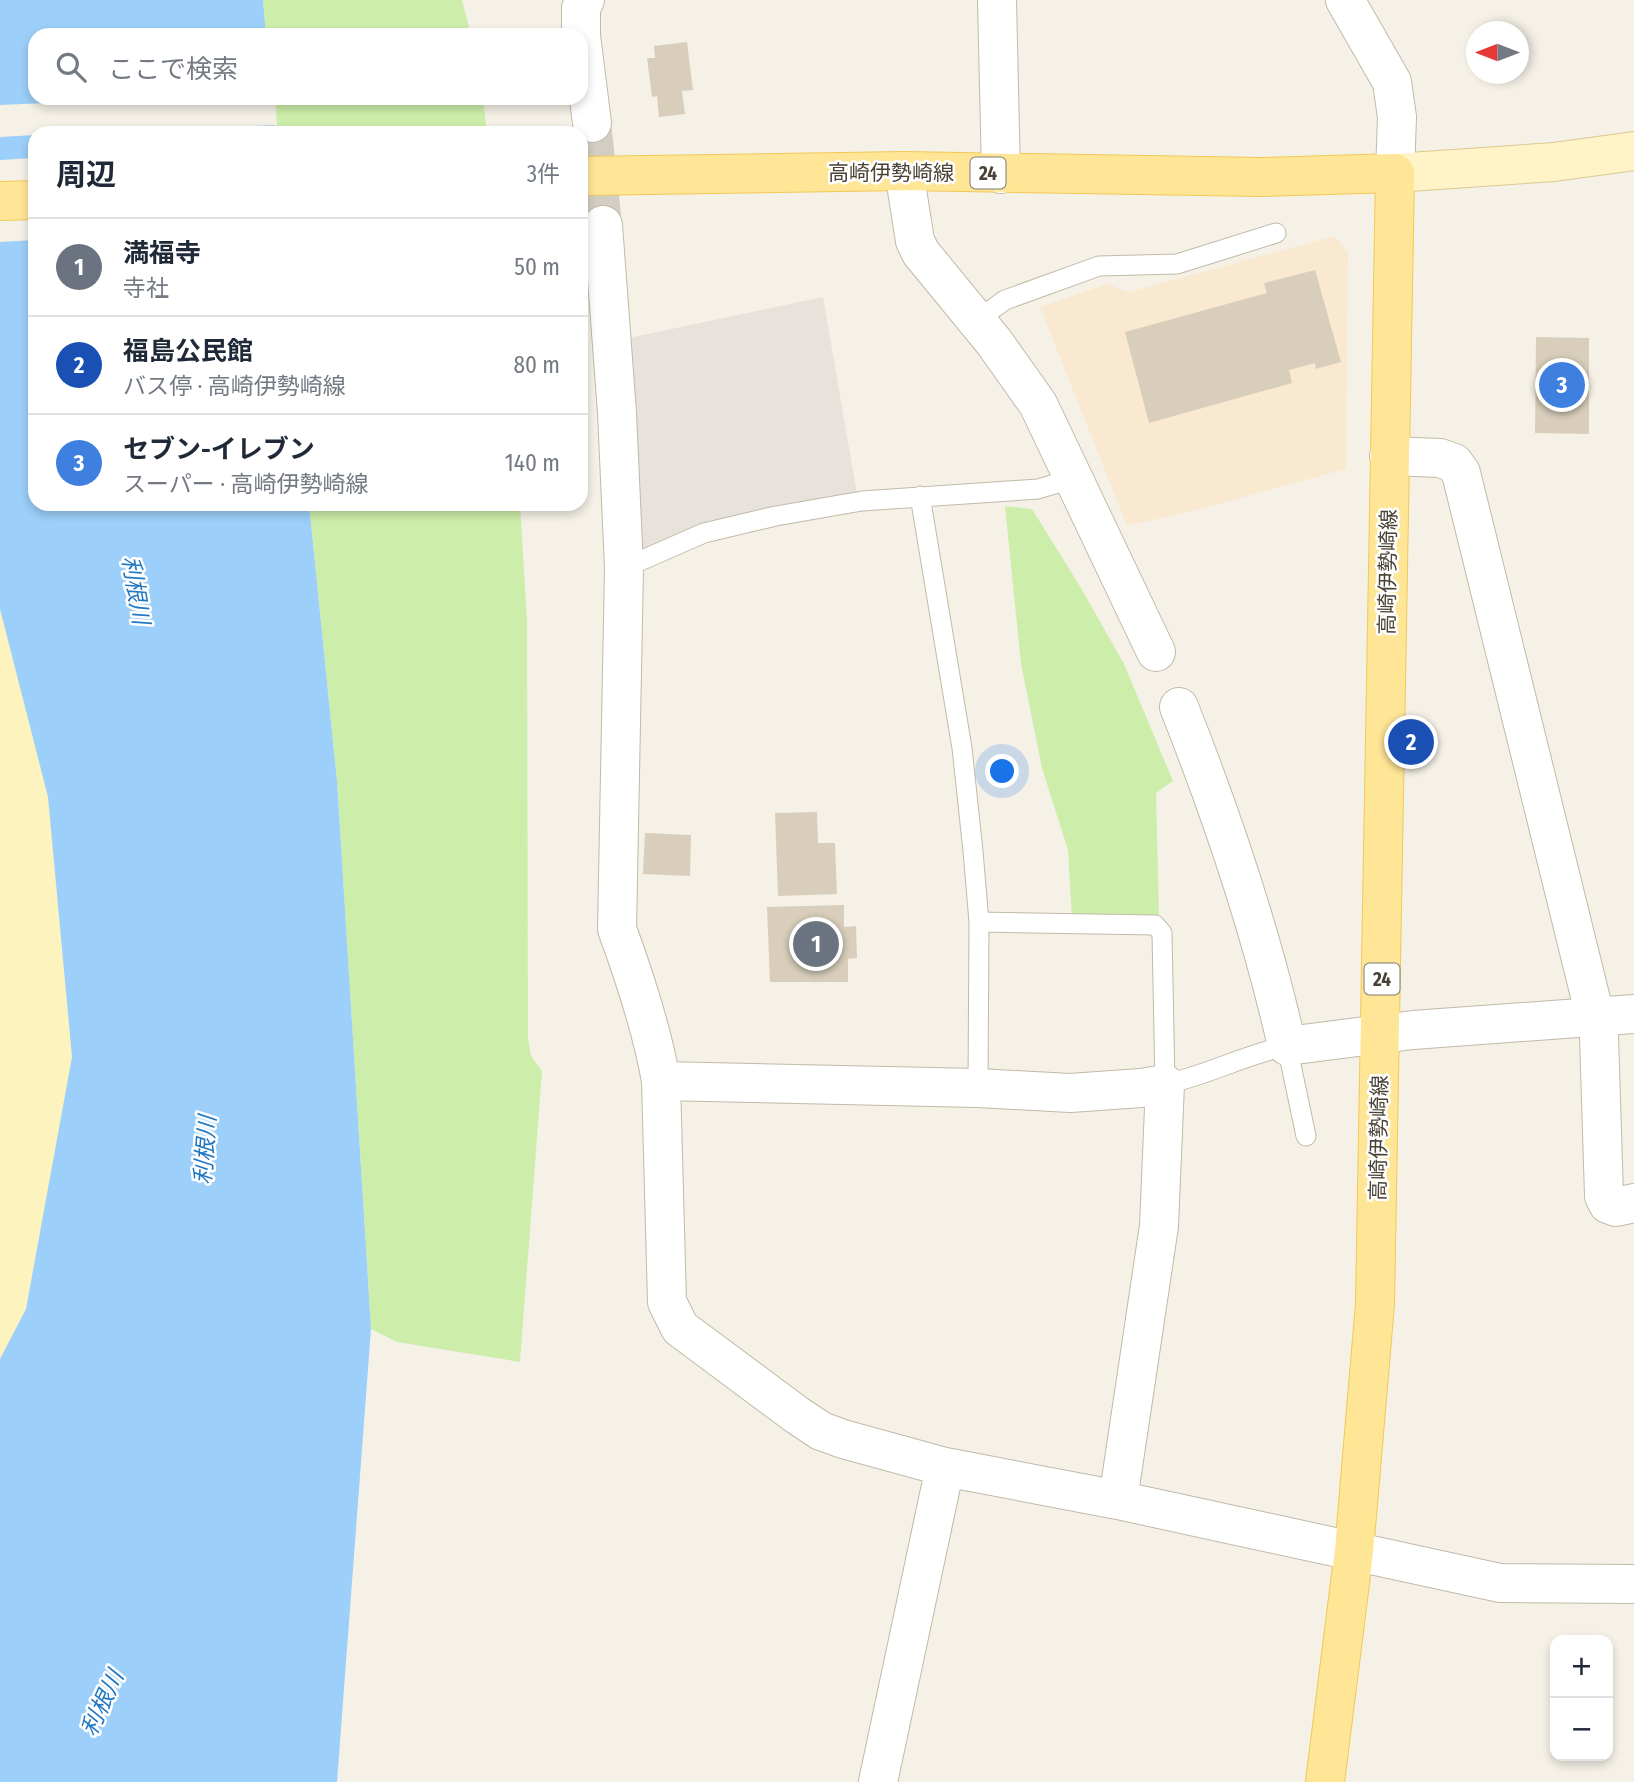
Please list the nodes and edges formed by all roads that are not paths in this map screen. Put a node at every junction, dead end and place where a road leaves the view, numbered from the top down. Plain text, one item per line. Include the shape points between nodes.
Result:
1 (586, 0) edge
2 (997, 0) edge
3 (1345, 0) edge
4 (581, 28) edge
5 (588, 91) edge
6 (592, 123) tunnel mouth
7 (1634, 151) edge
8 (904, 171) junction
9 (1395, 173) junction
10 (1001, 174) junction
11 (588, 176) edge
12 (28, 200) edge
13 (0, 201) edge
14 (603, 225) tunnel mouth
15 (1276, 233) dead end
16 (976, 321) junction
17 (1389, 456) junction
18 (1075, 478) junction
19 (920, 496) junction
20 (624, 568) junction
21 (1156, 652) dead end
22 (1179, 707) dead end
23 (979, 922) junction
24 (1634, 1014) edge
25 (1595, 1016) junction
26 (1381, 1033) junction
27 (1287, 1046) junction
28 (661, 1081) junction
29 (1165, 1084) junction
30 (978, 1088) junction
31 (1306, 1136) dead end
32 (1634, 1203) edge
33 (946, 1467) junction
34 (1118, 1500) junction
35 (1354, 1552) junction
36 (1634, 1584) edge
37 (878, 1782) edge
38 (1325, 1782) edge

1 - 4 street via 581,8
2 - 10 street
3 - 9 street via 1392,82 1397,117
5 - 6 street
7 - 9 street via 1554,162
8 - 10 main road, 高崎伊勢崎線 / 24
8 - 11 main road, 高崎伊勢崎線 / 24
8 - 16 street via 915,241
9 - 10 main road, 高崎伊勢崎線 / 24 via 1262,177
9 - 17 main road, 高崎伊勢崎線 / 24
12 - 13 main road
14 - 20 street
15 - 16 lane via 1177,264 1100,266 1005,300
16 - 18 street via 1038,404
17 - 25 street via 1440,458 1454,463 1461,473
17 - 26 main road, 高崎伊勢崎線 / 24
18 - 19 lane via 1038,489
18 - 21 street
19 - 20 lane via 850,503 704,533
19 - 23 lane via 962,748
20 - 28 street via 617,929
22 - 27 street via 1231,843
23 - 29 lane via 1155,925 1163,933
23 - 30 lane
24 - 25 street
25 - 26 street
25 - 32 street via 1604,1196 1616,1207
26 - 27 street
26 - 35 main road, 高崎伊勢崎線 / 24 via 1375,1304
27 - 29 lane
27 - 31 lane
28 - 30 street
28 - 33 street via 667,1302 680,1328 821,1431
29 - 30 street via 1070,1093
29 - 34 street via 1159,1226
33 - 34 street
33 - 37 street
34 - 35 street
35 - 36 street via 1500,1583
35 - 38 main road, 高崎伊勢崎線 / 24

